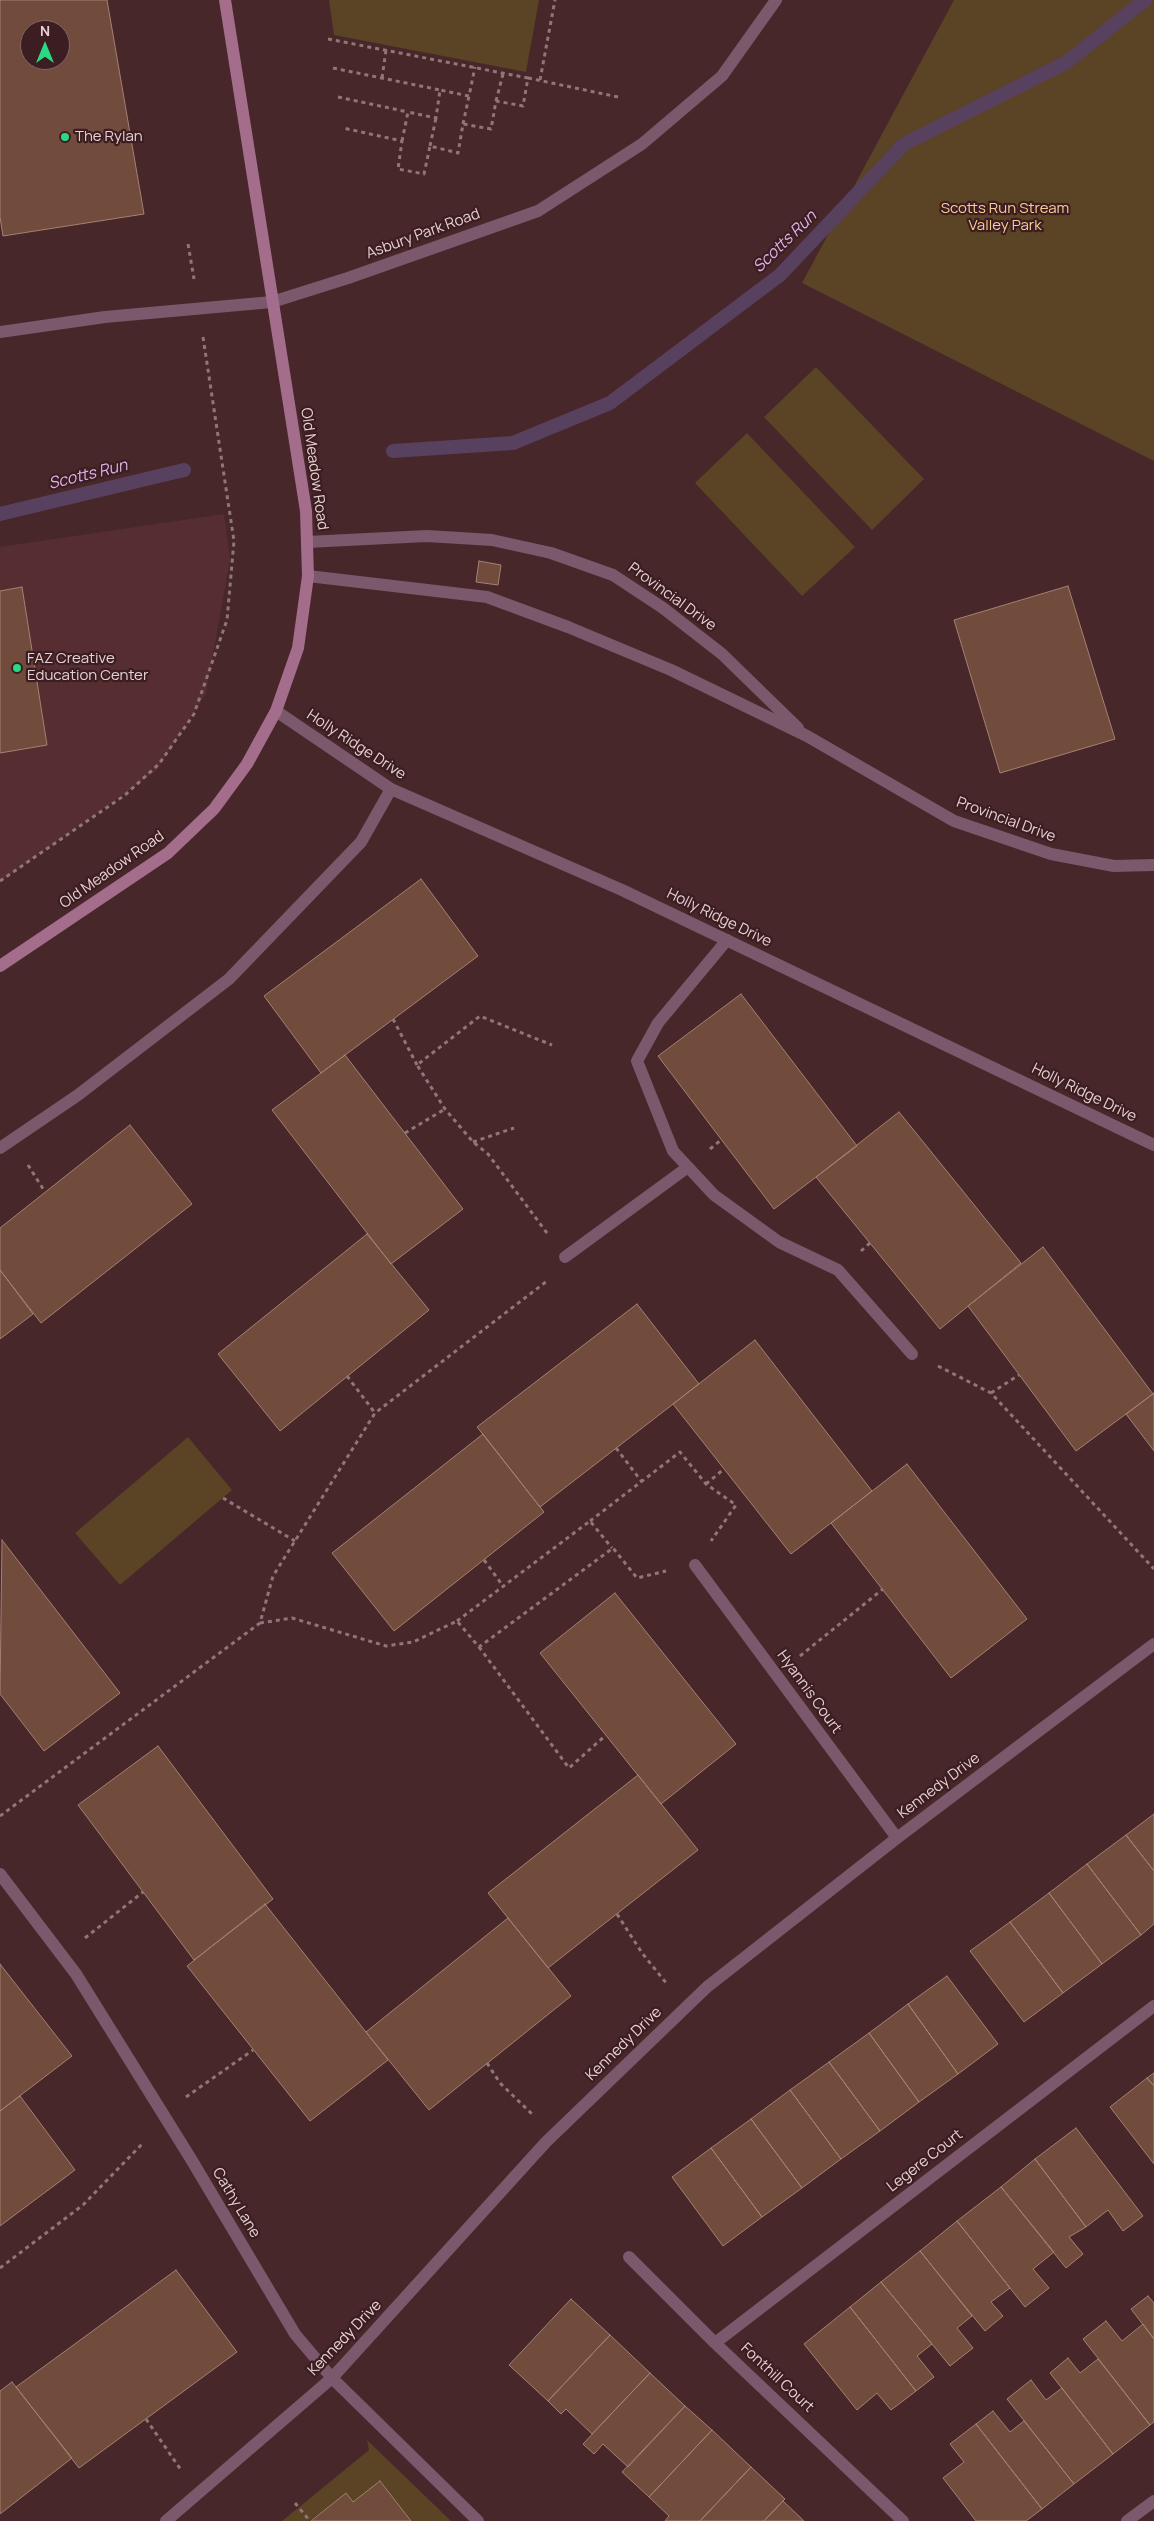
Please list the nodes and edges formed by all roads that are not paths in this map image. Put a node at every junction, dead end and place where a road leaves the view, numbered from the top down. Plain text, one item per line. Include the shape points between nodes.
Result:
1 (225, 0) edge
2 (776, 0) edge
3 (272, 302) junction
4 (0, 332) edge
5 (307, 542) junction
6 (308, 576) junction
7 (276, 712) junction
8 (807, 736) junction
9 (391, 790) junction
10 (1154, 865) edge
11 (727, 940) junction
12 (0, 966) edge
13 (1154, 1145) edge
14 (0, 1148) edge
15 (688, 1167) junction
16 (565, 1257) road end
17 (912, 1354) road end
18 (695, 1565) road end
19 (1154, 1644) edge
20 (898, 1838) junction
21 (0, 1874) edge
22 (1154, 2006) edge
23 (629, 2258) dead end
24 (715, 2343) junction
25 (332, 2378) junction
26 (1154, 2501) edge
27 (166, 2521) edge
28 (478, 2521) edge
29 (903, 2521) edge
30 (1127, 2521) edge

1 - 3 street, Old Meadow Road
2 - 3 street, Asbury Park Road via 722,76 642,144 538,211
3 - 4 street, Asbury Park Road via 105,317
3 - 5 street, Old Meadow Road via 306,511
5 - 6 street, Old Meadow Road
5 - 8 street, Provincial Drive via 427,536 492,540 551,553 613,575 663,608 722,654
6 - 7 street, Old Meadow Road via 298,648
6 - 8 street, Provincial Drive via 487,597 670,670
7 - 9 street, Holly Ridge Drive
7 - 12 street, Old Meadow Road via 247,764 214,809 168,853
8 - 10 street, Provincial Drive via 954,821 1052,854 1114,866
9 - 11 street, Holly Ridge Drive via 622,890
9 - 14 street via 361,842 229,979 78,1095
11 - 13 street, Holly Ridge Drive
11 - 15 street via 658,1023 637,1061 673,1151
15 - 16 street
15 - 17 street via 714,1195 779,1242 838,1270
18 - 20 street, Hyannis Court
19 - 20 street, Kennedy Drive
20 - 25 street, Kennedy Drive via 707,1987 686,2007 553,2135
21 - 25 street, Cathy Lane via 63,1956 165,2116 295,2334
22 - 24 street, Legere Court
23 - 24 street, Fonthill Court
24 - 29 street, Fonthill Court
25 - 27 street, Kennedy Drive
25 - 28 street, Cathy Lane
26 - 30 street

